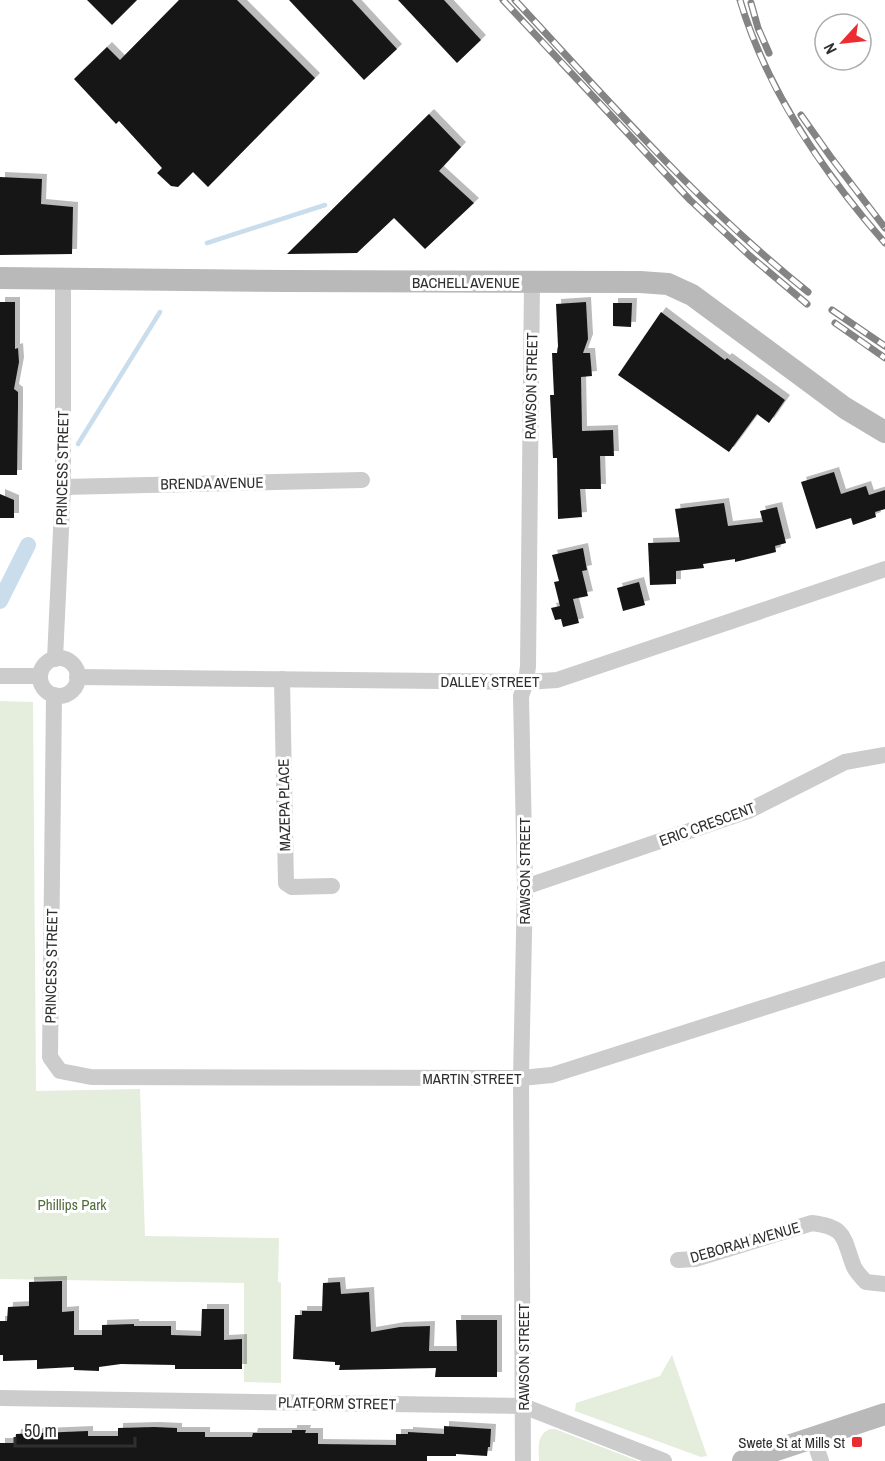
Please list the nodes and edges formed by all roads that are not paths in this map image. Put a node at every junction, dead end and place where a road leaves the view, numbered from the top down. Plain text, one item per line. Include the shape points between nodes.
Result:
1 (0, 278) edge
2 (63, 278) junction
3 (532, 282) junction
4 (885, 432) edge
5 (362, 480) dead end
6 (63, 487) junction
7 (885, 569) edge
8 (55, 659) junction
9 (0, 676) edge
10 (40, 676) junction
11 (78, 677) junction
12 (282, 679) junction
13 (526, 682) junction
14 (54, 695) junction
15 (885, 754) edge
16 (332, 886) dead end
17 (525, 887) junction
18 (885, 969) edge
19 (50, 1057) joint
20 (521, 1078) junction
21 (678, 1260) dead end
22 (885, 1284) edge
23 (0, 1398) edge
24 (524, 1406) junction
25 (885, 1414) edge
26 (813, 1437) junction
27 (523, 1461) edge
28 (664, 1461) edge
29 (743, 1461) edge
30 (821, 1461) edge

1 - 2 main road, BACHELL AVENUE
2 - 3 main road, BACHELL AVENUE
2 - 6 street, PRINCESS STREET
3 - 4 main road, BACHELL AVENUE via 654,282 680,289 845,408
3 - 13 street, RAWSON STREET
5 - 6 street, BRENDA AVENUE
6 - 8 street, PRINCESS STREET
7 - 13 street, DALLEY STREET via 557,680
8 - 10 street via 44,665
8 - 11 street via 71,663
9 - 10 street
10 - 14 street via 44,688
11 - 12 street, DALLEY STREET
11 - 14 street via 70,692
12 - 13 street, DALLEY STREET
12 - 16 street, MAZEPA PLACE via 286,883 292,887
13 - 17 street, RAWSON STREET via 521,696
14 - 19 street, PRINCESS STREET
15 - 17 street, ERIC CRESCENT via 845,762 748,811
17 - 20 street, RAWSON STREET
18 - 20 street, MARTIN STREET via 552,1075
19 - 20 street, MARTIN STREET via 60,1071 90,1077
20 - 24 street, RAWSON STREET
21 - 22 street, DEBORAH AVENUE via 695,1259 812,1223 830,1225 845,1237 855,1269 866,1282
23 - 24 street, PLATFORM STREET
24 - 27 street, RAWSON STREET
24 - 28 street, PLATFORM STREET
25 - 26 main road
26 - 29 main road
26 - 30 street

